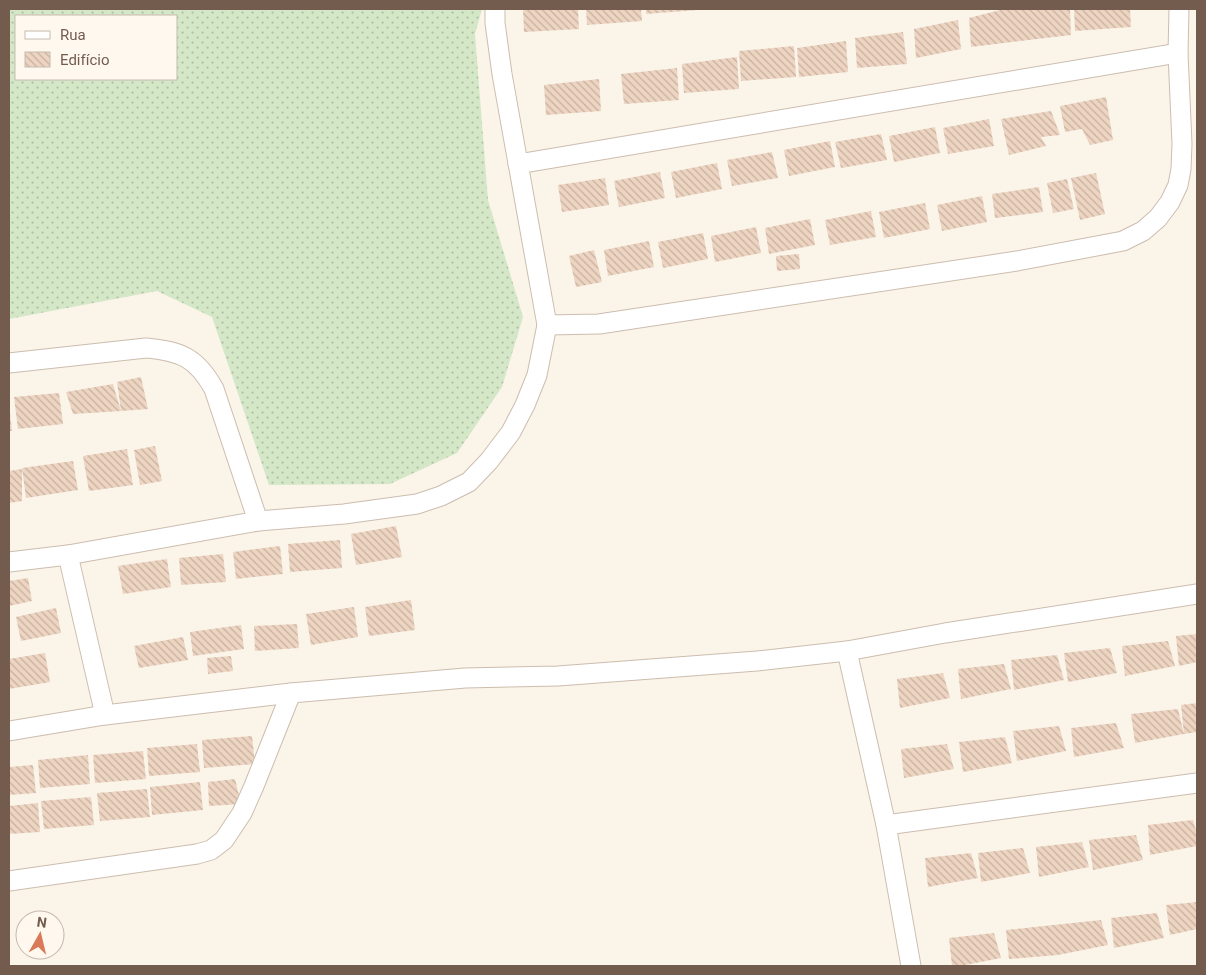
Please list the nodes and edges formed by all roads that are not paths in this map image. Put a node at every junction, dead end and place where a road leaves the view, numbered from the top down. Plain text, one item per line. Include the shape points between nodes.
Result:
1 (495, 9) edge
2 (1179, 9) edge
3 (1178, 53) junction
4 (518, 164) junction
5 (547, 325) junction
6 (9, 363) edge
7 (258, 521) junction
8 (68, 555) junction
9 (9, 562) edge
10 (1197, 594) edge
11 (847, 651) junction
12 (291, 693) junction
13 (105, 715) junction
14 (9, 731) edge
15 (1197, 783) edge
16 (886, 825) junction
17 (9, 881) edge
18 (911, 966) edge

1 - 4 street via 502,74
2 - 3 street
3 - 4 street
3 - 5 street via 1182,144 1178,185 1158,218 1123,241 1017,261 599,324
4 - 5 street
5 - 7 street via 537,375 516,423 489,461 469,482 417,504
6 - 7 street via 146,348 183,354 206,374 214,389
7 - 8 street
8 - 9 street
8 - 13 street
10 - 11 street
11 - 12 street via 648,670 466,678
11 - 16 street
12 - 13 street
12 - 17 street via 242,813 217,846 197,854
13 - 14 street
15 - 16 street
16 - 18 street

